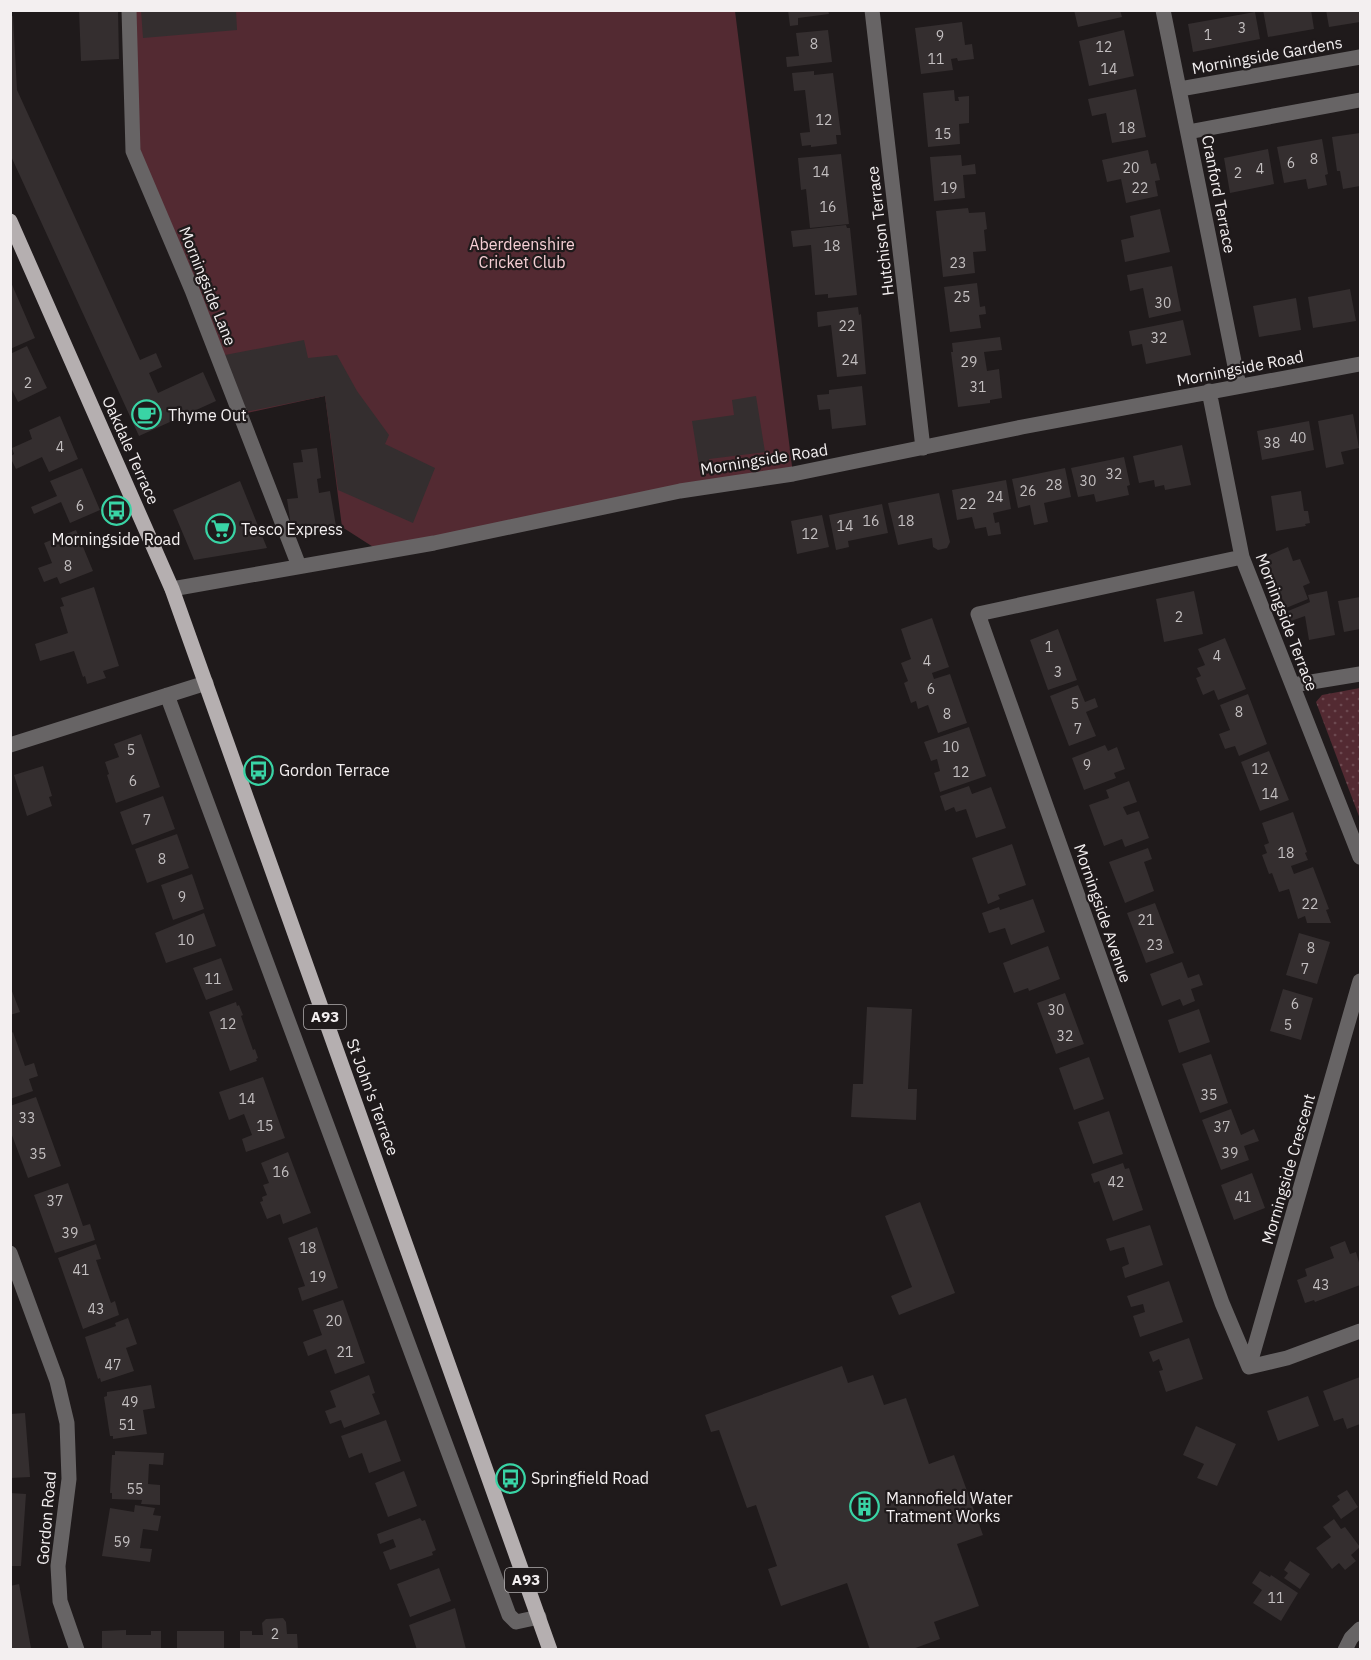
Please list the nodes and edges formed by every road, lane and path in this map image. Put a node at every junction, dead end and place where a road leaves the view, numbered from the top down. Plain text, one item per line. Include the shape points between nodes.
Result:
1 (129, 10) edge
2 (872, 10) edge
3 (1163, 10) edge
4 (1360, 57) edge
5 (1180, 89) junction
6 (1360, 100) edge
7 (1188, 132) junction
8 (10, 221) edge
9 (1360, 364) edge
10 (1239, 386) junction
11 (1209, 391) junction
12 (923, 448) junction
13 (1242, 557) junction
14 (299, 566) junction
15 (172, 589) junction
16 (1360, 674) edge
17 (206, 683) junction
18 (1293, 685) junction
19 (167, 695) junction
20 (10, 745) edge
21 (1360, 857) edge
22 (1360, 981) edge
23 (10, 1253) edge
24 (1360, 1331) edge
25 (1249, 1367) junction
26 (539, 1617) junction
27 (1360, 1629) edge
28 (76, 1650) edge
29 (550, 1650) edge
30 (1345, 1650) edge

1 - 14 street, Morningside Lane via 133,151 192,290
2 - 12 street, Hutchison Terrace
3 - 5 street, Cranford Terrace
4 - 5 street, Morningside Gardens
5 - 7 street, Cranford Terrace
6 - 7 street
7 - 10 street, Cranford Terrace
8 - 15 main road, Oakdale Terrace / A93
9 - 10 street, Morningside Road
10 - 11 street, Morningside Road
11 - 12 street, Morningside Road
11 - 13 street, Morningside Terrace
12 - 14 street, Morningside Road
13 - 18 street, Morningside Terrace
13 - 25 street, Morningside Avenue via 978,614 1222,1303
14 - 15 street, Morningside Road
15 - 17 main road, St John's Terrace / A93
16 - 18 street
17 - 19 street
17 - 26 main road, St John's Terrace / A93
18 - 21 street, Morningside Terrace
19 - 20 street
19 - 26 street via 509,1615 516,1622
22 - 25 street, Morningside Crescent
23 - 28 street, Gordon Road via 57,1381 67,1424 69,1479 58,1566 60,1601
24 - 25 street via 1287,1358
26 - 29 main road, St John's Terrace / A93
27 - 30 street

